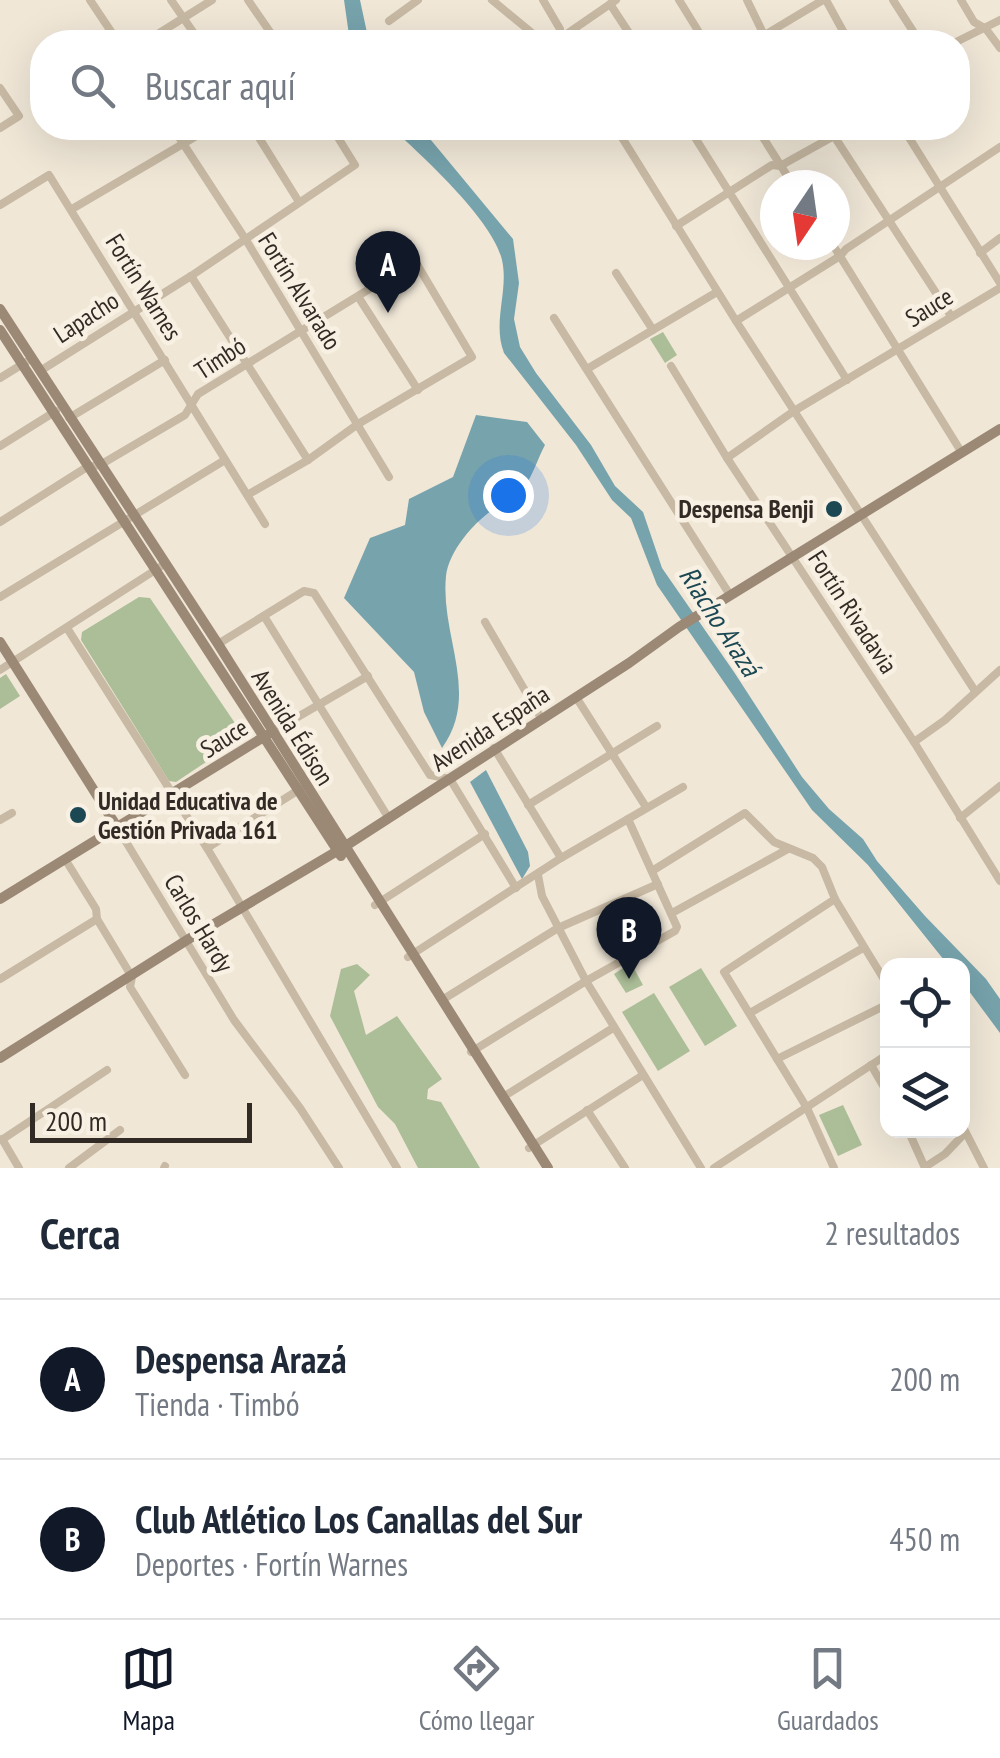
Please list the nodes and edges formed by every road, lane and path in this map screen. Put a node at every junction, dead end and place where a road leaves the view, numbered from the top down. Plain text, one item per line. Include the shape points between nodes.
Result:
1 (90, 0) edge
2 (171, 0) edge
3 (212, 0) edge
4 (248, 0) edge
5 (418, 0) edge
6 (492, 0) edge
7 (544, 0) edge
8 (679, 0) edge
9 (747, 0) edge
10 (824, 0) edge
11 (894, 0) edge
12 (961, 0) edge
13 (613, 2) edge
14 (184, 17) junction
15 (1000, 20) edge
16 (389, 21) dead end
17 (986, 29) junction
18 (110, 30) edge
19 (164, 30) edge
20 (192, 30) edge
21 (269, 30) edge
22 (528, 30) edge
23 (560, 30) edge
24 (575, 30) edge
25 (628, 30) edge
26 (698, 30) edge
27 (761, 30) edge
28 (774, 30) edge
29 (842, 30) edge
30 (913, 30) edge
31 (970, 34) edge
32 (1000, 48) edge
33 (0, 88) edge
34 (0, 128) edge
35 (181, 140) edge
36 (190, 140) edge
37 (260, 140) edge
38 (339, 140) edge
39 (626, 140) edge
40 (697, 140) edge
41 (764, 140) edge
42 (827, 140) edge
43 (837, 140) edge
44 (911, 140) edge
45 (184, 144) junction
46 (1000, 147) edge
47 (780, 166) junction
48 (783, 170) edge
49 (940, 187) junction
50 (730, 192) junction
51 (299, 202) junction
52 (0, 205) edge
53 (72, 209) junction
54 (892, 220) junction
55 (676, 226) junction
56 (1000, 238) edge
57 (246, 240) junction
58 (850, 249) edge
59 (980, 253) junction
60 (833, 260) edge
61 (842, 260) edge
62 (616, 273) dead end
63 (192, 276) junction
64 (1000, 285) edge
65 (788, 287) junction
66 (717, 292) junction
67 (358, 298) junction
68 (0, 309) edge
69 (134, 311) junction
70 (951, 316) junction
71 (554, 318) dead end
72 (736, 321) junction
73 (0, 330) edge
74 (652, 330) junction
75 (302, 332) junction
76 (898, 350) junction
77 (166, 360) junction
78 (27, 362) junction
79 (246, 363) junction
80 (671, 366) dead end
81 (587, 369) junction
82 (40, 371) junction
83 (0, 378) edge
84 (847, 380) junction
85 (418, 390) junction
86 (192, 402) junction
87 (58, 410) junction
88 (794, 412) junction
89 (69, 418) junction
90 (358, 424) junction
91 (1000, 429) edge
92 (0, 446) edge
93 (962, 453) junction
94 (727, 458) junction
95 (224, 460) junction
96 (308, 460) junction
97 (100, 465) junction
98 (87, 468) junction
99 (389, 477) dead end
100 (249, 494) junction
101 (862, 516) junction
102 (129, 520) junction
103 (0, 522) edge
104 (265, 524) dead end
105 (794, 559) junction
106 (160, 566) junction
107 (730, 596) junction
108 (0, 597) edge
109 (264, 616) junction
110 (485, 622) dead end
111 (67, 628) junction
112 (0, 642) edge
113 (218, 644) junction
114 (12, 662) junction
115 (0, 670) edge
116 (1000, 670) edge
117 (368, 676) junction
118 (975, 691) junction
119 (576, 696) junction
120 (320, 705) junction
121 (541, 718) junction
122 (657, 726) dead end
123 (267, 735) junction
124 (914, 742) junction
125 (494, 748) junction
126 (612, 753) junction
127 (450, 778) junction
128 (1000, 786) edge
129 (683, 787) dead end
130 (301, 789) junction
131 (172, 793) junction
132 (528, 804) junction
133 (646, 807) junction
134 (12, 812) dead end
135 (388, 817) junction
136 (960, 818) junction
137 (628, 819) junction
138 (0, 820) edge
139 (116, 827) junction
140 (485, 834) junction
141 (206, 848) junction
142 (341, 849) junction
143 (788, 849) junction
144 (561, 858) junction
145 (65, 859) junction
146 (652, 871) junction
147 (538, 875) junction
148 (1000, 881) edge
149 (658, 884) junction
150 (516, 888) junction
151 (0, 899) edge
152 (834, 899) junction
153 (377, 904) junction
154 (241, 910) junction
155 (672, 913) junction
156 (97, 919) junction
157 (558, 928) junction
158 (188, 940) junction
159 (863, 948) junction
160 (409, 956) junction
161 (880, 974) edge
162 (132, 977) junction
163 (0, 979) edge
164 (586, 981) junction
165 (442, 1000) junction
166 (880, 1008) edge
167 (750, 1013) junction
168 (613, 1028) junction
169 (472, 1052) junction
170 (0, 1058) edge
171 (777, 1059) junction
172 (880, 1059) edge
173 (871, 1065) junction
174 (107, 1070) dead end
175 (185, 1075) dead end
176 (642, 1075) junction
177 (880, 1080) edge
178 (503, 1097) junction
179 (807, 1108) junction
180 (587, 1110) junction
181 (120, 1130) dead end
182 (1, 1137) edge
183 (911, 1138) edge
184 (957, 1138) edge
185 (969, 1138) edge
186 (531, 1146) junction
187 (12, 1157) junction
188 (0, 1165) edge
189 (19, 1168) edge
190 (69, 1168) edge
191 (338, 1168) edge
192 (398, 1168) edge
193 (545, 1168) edge
194 (625, 1168) edge
195 (701, 1168) edge
196 (714, 1168) edge
197 (834, 1168) edge
198 (924, 1168) edge
199 (984, 1168) edge

1 - 18 street
2 - 14 street
3 - 14 street
4 - 21 street
5 - 16 street
6 - 22 street
7 - 23 street
8 - 26 street
9 - 27 street
10 - 28 street
10 - 29 street
11 - 30 street
12 - 17 street
13 - 24 street
13 - 25 street
14 - 19 street
14 - 20 street
15 - 17 street
17 - 31 street
17 - 32 street
33 - 34 street via 19,116
35 - 45 street, Fortín Alvarado
36 - 45 street
37 - 51 street
38 - 51 street, Lapacho via 355,165
39 - 55 street
40 - 50 street
41 - 47 street
42 - 47 street
43 - 54 street
44 - 49 street
45 - 53 street
45 - 57 street, Fortín Alvarado
46 - 49 street
47 - 48 street
47 - 50 street
49 - 54 street
49 - 59 street
50 - 55 street
50 - 65 street
51 - 57 street, Lapacho
52 - 53 street, Fortín Warnes via 49,175
53 - 69 street, Fortín Warnes
54 - 58 street
54 - 70 street
55 - 66 street
56 - 59 street
57 - 63 street, Lapacho
57 - 75 street, Fortín Alvarado
59 - 64 street
60 - 65 street
61 - 76 street
62 - 74 street
63 - 69 street, Lapacho
63 - 79 street
64 - 70 street, Sauce
65 - 72 street
65 - 84 street
66 - 72 street
66 - 74 street
67 - 75 street, Timbó
67 - 85 street
67 - 85 street, Timbó via 415,260 472,357
68 - 78 main road, Avenida Édison
69 - 77 street, Fortín Warnes
69 - 82 street, Lapacho
70 - 76 street, Sauce
71 - 81 street
72 - 88 street
73 - 78 main road, Avenida Édison
74 - 81 street
75 - 79 street, Timbó
75 - 90 street, Fortín Alvarado
76 - 84 street, Sauce
76 - 93 street
77 - 86 street, Fortín Warnes
77 - 89 street
78 - 82 main road, Avenida Édison
78 - 83 street
78 - 87 main road, Avenida Édison
79 - 86 street, Timbó
79 - 96 street
80 - 94 street, Fortín Rivadavia
81 - 107 street
82 - 87 main road, Avenida Édison
84 - 88 street, Sauce
85 - 90 street
86 - 95 street, Fortín Warnes
86 - 97 street, Timbó via 185,414
87 - 89 main road, Avenida Édison
87 - 92 street
87 - 98 main road, Avenida Édison
88 - 94 street, Sauce
88 - 101 street
89 - 97 main road, Avenida Édison
90 - 96 street
90 - 99 street, Fortín Alvarado
91 - 93 main road, Avenida España
93 - 101 main road, Avenida España
94 - 105 street, Fortín Rivadavia
95 - 100 street, Fortín Warnes
95 - 102 street
96 - 100 street
97 - 98 street, Timbó
97 - 102 main road, Avenida Édison
98 - 102 main road, Avenida Édison
98 - 103 street, Timbó
100 - 104 street, Fortín Warnes
101 - 105 main road, Avenida España
101 - 118 street
102 - 106 main road, Avenida Édison
102 - 108 street
105 - 107 main road, Avenida España
105 - 124 street, Fortín Rivadavia
106 - 111 street
106 - 113 main road, Avenida Édison
106 - 123 main road, Avenida Édison
107 - 119 main road, Avenida España
109 - 113 street
109 - 117 street via 304,592 314,593
109 - 120 street
110 - 121 street
111 - 114 street
111 - 131 street
112 - 114 main road, Carlos Hardy
113 - 123 main road, Avenida Édison
114 - 115 street
114 - 139 main road, Carlos Hardy
116 - 118 street
117 - 120 street, Sauce
117 - 127 street via 430,774
118 - 124 street
119 - 121 main road, Avenida España
119 - 126 street
120 - 123 street, Sauce
120 - 135 street
121 - 125 main road, Avenida España
122 - 126 street
123 - 130 main road, Avenida Édison
123 - 131 main road, Sauce
124 - 136 street, Fortín Rivadavia
125 - 127 main road, Avenida España
125 - 132 street
126 - 132 street
126 - 133 street
127 - 135 main road, Avenida España
127 - 140 street
128 - 136 street
129 - 133 street
130 - 141 street
130 - 142 main road, Avenida Édison
131 - 139 main road, Sauce
131 - 141 street
132 - 144 street
133 - 137 street
134 - 138 street
135 - 142 main road, Avenida España
136 - 148 street, Fortín Rivadavia
137 - 144 street
137 - 146 street
139 - 145 main road, Sauce
139 - 158 street, Carlos Hardy
140 - 150 street
140 - 153 street
141 - 154 street
142 - 153 main road, Avenida Édison
142 - 154 main road, Avenida España
143 - 146 street via 745,813
143 - 152 street via 814,858
143 - 155 street
144 - 147 street
145 - 151 main road, Sauce
145 - 156 street
146 - 149 street
147 - 150 street
147 - 157 street
149 - 155 street
149 - 157 street
150 - 160 street
152 - 159 street
152 - 167 street via 724,972
153 - 160 main road, Avenida Édison
154 - 158 main road, Avenida España
154 - 192 street
155 - 164 street via 677,927
156 - 162 street
156 - 163 street
157 - 164 street
157 - 165 street
158 - 162 main road, Avenida España
158 - 191 street, Carlos Hardy via 234,1020
159 - 161 street
159 - 167 street
160 - 165 main road, Avenida Édison
160 - 169 main road, Avenida Édison
162 - 170 main road, Avenida España
162 - 175 street via 130,987
164 - 168 street
164 - 169 street
165 - 169 main road, Avenida Édison
166 - 171 street
167 - 171 street
168 - 176 street
168 - 178 street
169 - 178 main road, Avenida Édison
169 - 186 main road, Avenida Édison
171 - 179 street
172 - 173 street
173 - 177 street
173 - 179 street
174 - 182 street
176 - 180 street
176 - 195 street
178 - 186 main road, Avenida Édison
179 - 196 street
179 - 197 street
180 - 186 street
180 - 194 street
181 - 190 street
182 - 187 street
183 - 198 street
184 - 198 street
185 - 199 street
186 - 193 main road, Avenida Édison
187 - 188 street
187 - 189 street

